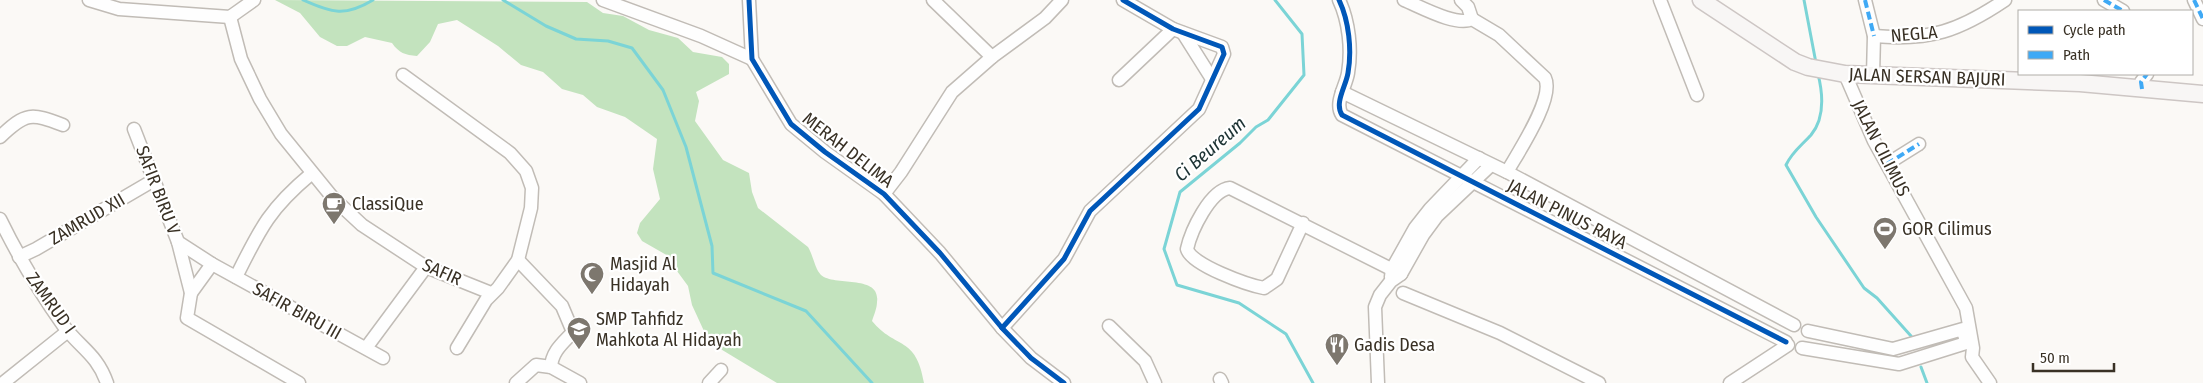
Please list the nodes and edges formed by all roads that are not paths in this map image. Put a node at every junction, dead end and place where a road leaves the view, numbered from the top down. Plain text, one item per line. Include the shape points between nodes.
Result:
1 (89, 0) edge
2 (254, 0) edge
3 (603, 0) edge
4 (749, 0) edge
5 (952, 0) edge
6 (1062, 0) edge
7 (1122, 0) edge
8 (1339, 0) edge
9 (1404, 0) edge
10 (1461, 0) edge
11 (1660, 0) edge
12 (1701, 0) edge
13 (1865, 0) edge
14 (2005, 0) edge
15 (2104, 0) edge
16 (2194, 0) edge
17 (938, 5) edge
18 (2121, 10) edge
19 (230, 17) junction
20 (1472, 19) junction
21 (2203, 19) edge
22 (1178, 31) junction
23 (1874, 36) junction
24 (992, 57) junction
25 (752, 59) junction
26 (1845, 74) junction
27 (403, 75) dead end
28 (1873, 75) junction
29 (1212, 79) junction
30 (1119, 80) dead end
31 (2145, 81) edge
32 (1342, 92) junction
33 (2203, 94) edge
34 (1696, 95) dead end
35 (63, 126) dead end
36 (134, 129) dead end
37 (0, 137) edge
38 (1919, 144) dead end
39 (1479, 158) junction
40 (1887, 164) junction
41 (1491, 165) junction
42 (1507, 172) junction
43 (312, 174) junction
44 (1461, 176) junction
45 (154, 180) junction
46 (1519, 180) junction
47 (1473, 182) junction
48 (884, 194) junction
49 (1509, 200) junction
50 (0, 219) edge
51 (1303, 223) junction
52 (178, 242) junction
53 (1639, 243) junction
54 (18, 257) junction
55 (518, 260) junction
56 (1630, 262) junction
57 (212, 264) junction
58 (426, 267) junction
59 (1687, 269) junction
60 (1395, 275) junction
61 (236, 277) junction
62 (1679, 287) junction
63 (191, 293) junction
64 (491, 293) junction
65 (1403, 293) dead end
66 (1109, 326) dead end
67 (1794, 326) junction
68 (1002, 328) junction
69 (68, 331) junction
70 (1808, 331) junction
71 (1787, 344) junction
72 (366, 348) junction
73 (457, 348) dead end
74 (1802, 348) junction
75 (383, 358) dead end
76 (551, 367) junction
77 (721, 370) dead end
78 (3, 383) edge
79 (107, 383) edge
80 (299, 383) edge
81 (516, 383) edge
82 (580, 383) edge
83 (709, 383) edge
84 (1064, 383) edge
85 (1155, 383) edge
86 (1378, 383) edge
87 (1599, 383) edge
88 (1730, 383) edge
89 (1990, 383) edge

1 - 19 street via 119,9
2 - 19 street
3 - 25 street via 701,36
4 - 25 street
5 - 17 street
6 - 24 street via 1045,18
7 - 22 street
8 - 32 street via 1348,26 1349,41 1348,73
9 - 20 street via 1452,20 1467,22
10 - 20 street via 1468,6
11 - 34 street
12 - 26 main road, JALAN SERSAN BAJURI via 1795,62
13 - 23 street
14 - 23 street, NEGLA via 1953,29 1931,36
15 - 18 street
16 - 21 street
17 - 24 street
19 - 43 street, SAFIR via 241,59 260,99 281,134
20 - 42 street via 1499,35 1547,81 1540,112
22 - 29 street
22 - 29 street via 1222,47 1224,50
22 - 30 street
23 - 28 street
24 - 48 street via 952,92
25 - 48 street, MERAH DELIMA via 791,124
26 - 28 main road, JALAN SERSAN BAJURI
26 - 40 street, JALAN CILIMUS
27 - 55 street via 510,153 526,171 532,188 531,208
28 - 31 main road, JALAN SERSAN BAJURI via 2080,83
29 - 68 street via 1199,109 1090,211 1064,259
31 - 33 main road, JALAN SERSAN BAJURI
32 - 39 street, JALAN PINUS RAYA
32 - 44 street, JALAN PINUS RAYA via 1339,108 1344,116
35 - 37 street via 38,115 11,126
36 - 45 street, SAFIR BIRU V
38 - 40 street
39 - 41 street, JALAN PINUS RAYA
39 - 44 street
40 - 89 street, JALAN CILIMUS via 1966,308 1972,357
41 - 42 street, JALAN PINUS RAYA
41 - 47 street
42 - 46 street, JALAN PINUS RAYA
43 - 58 street, SAFIR via 362,224
43 - 61 street via 272,211
44 - 47 street, JALAN PINUS RAYA
44 - 60 street via 1415,228
45 - 52 street, SAFIR BIRU V
45 - 54 street, ZAMRUD XII
46 - 49 street
46 - 53 street, JALAN PINUS RAYA
47 - 49 street, JALAN PINUS RAYA
47 - 60 street via 1437,216
48 - 68 street, MERAH DELIMA via 940,253
49 - 56 street, JALAN PINUS RAYA
50 - 54 street, ZAMRUD I
51 - 51 street via 1230,188 1223,189 1211,200 1192,233 1187,249 1193,258 1220,273 1264,288 1277,279
51 - 60 street
52 - 57 street, SAFIR BIRU V
52 - 63 street
53 - 56 street
53 - 59 street, JALAN PINUS RAYA
54 - 69 street, ZAMRUD I
55 - 64 street
55 - 76 street via 562,306 572,326 573,332 556,350
56 - 62 street, JALAN PINUS RAYA
57 - 61 street, SAFIR BIRU III
57 - 63 street
58 - 64 street, SAFIR
58 - 72 street
59 - 62 street
59 - 67 street, JALAN PINUS RAYA
60 - 86 street via 1375,307
61 - 72 street, SAFIR BIRU III
62 - 71 street, JALAN PINUS RAYA
63 - 80 street via 188,319
64 - 73 street
65 - 87 street via 1500,332
66 - 85 street via 1145,361
67 - 70 street, JALAN PINUS RAYA via 1802,326
67 - 71 street via 1785,334
68 - 84 street, MERAH DELIMA via 1031,358
69 - 78 street
69 - 79 street, ZAMRUD I via 98,361
70 - 74 street via 1809,341
70 - 74 street, JALAN PINUS RAYA via 1893,349 1963,329 1966,343 1899,364
71 - 74 street, JALAN PINUS RAYA via 1795,349
71 - 88 street
72 - 75 street, SAFIR BIRU III
76 - 81 street via 536,364
76 - 82 street
77 - 83 street

